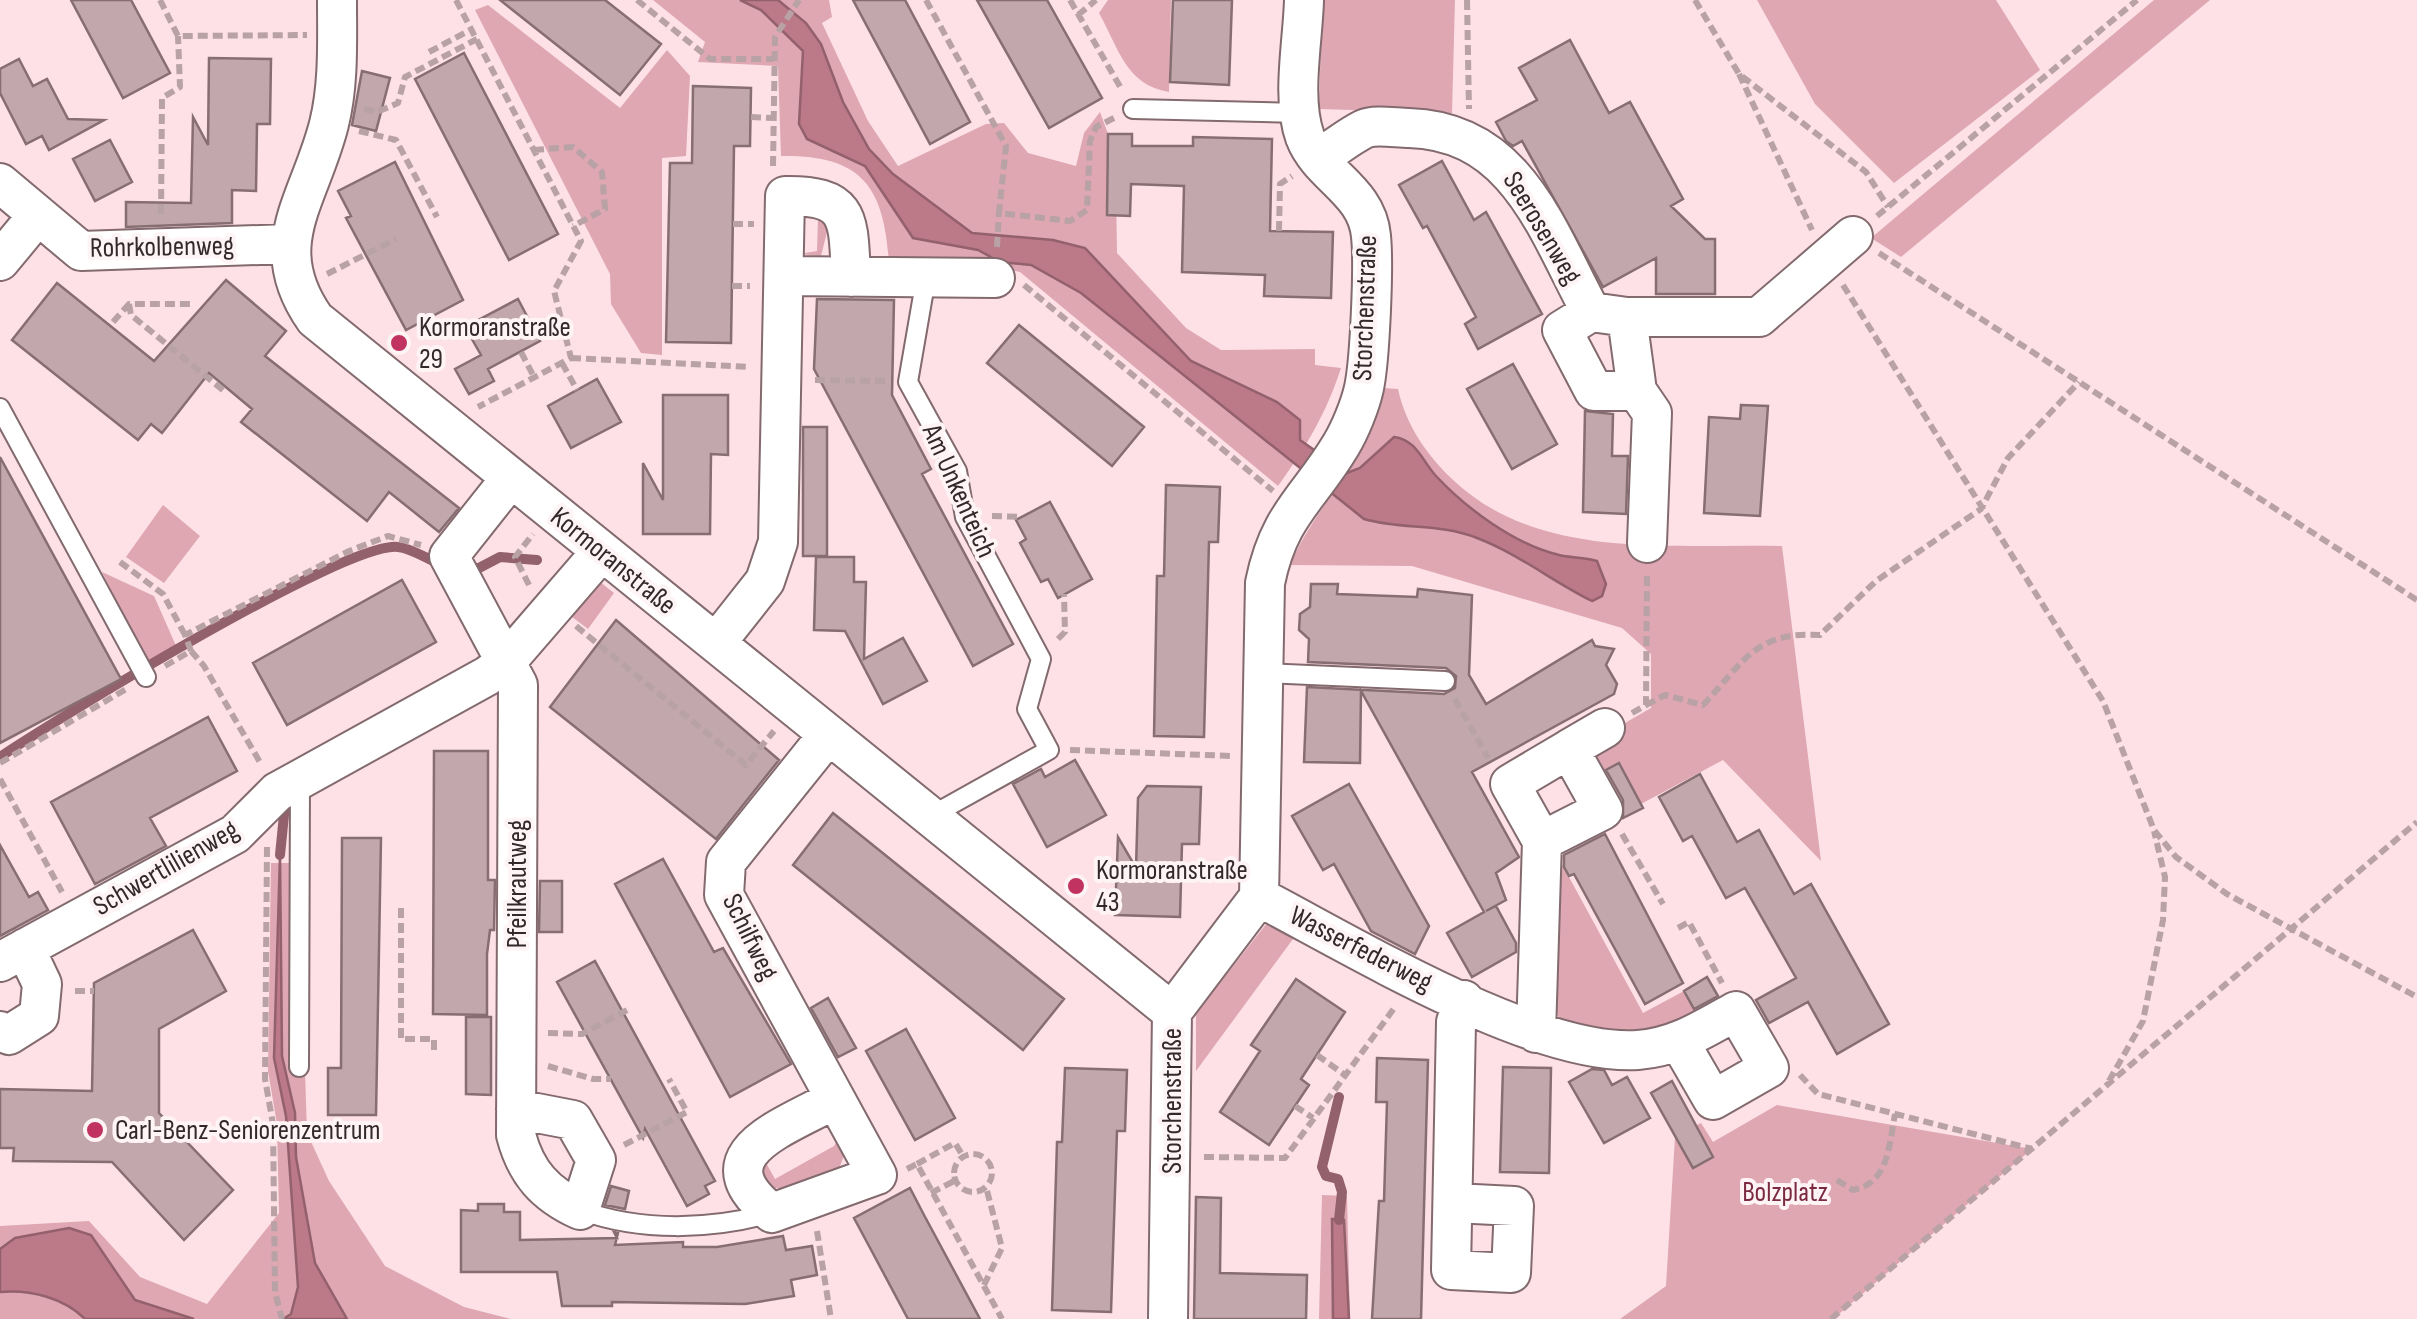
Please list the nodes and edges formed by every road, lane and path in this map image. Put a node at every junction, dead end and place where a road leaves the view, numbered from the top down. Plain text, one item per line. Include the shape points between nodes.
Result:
1 (160, 0) edge
2 (456, 0) edge
3 (636, 0) edge
4 (926, 0) edge
5 (1070, 0) edge
6 (1096, 0) edge
7 (1304, 0) edge
8 (1467, 0) edge
9 (1695, 0) edge
10 (2137, 0) edge
11 (797, 2) edge
12 (1078, 15) junction
13 (337, 17) edge
14 (472, 29) junction
15 (178, 36) junction
16 (477, 40) junction
17 (428, 52) dead end
18 (774, 59) junction
19 (1739, 74) junction
20 (1133, 108) junction
21 (331, 113) junction
22 (1300, 113) junction
23 (751, 117) dead end
24 (774, 118) junction
25 (1470, 140) junction
26 (534, 150) junction
27 (1318, 159) junction
28 (0, 183) edge
29 (785, 196) junction
30 (1888, 207) junction
31 (1000, 213) junction
32 (38, 215) junction
33 (437, 217) dead end
34 (998, 224) dead end
35 (574, 226) junction
36 (1279, 231) dead end
37 (396, 239) dead end
38 (288, 244) junction
39 (1840, 247) junction
40 (160, 248) junction
41 (0, 261) edge
42 (786, 276) junction
43 (851, 277) junction
44 (926, 278) junction
45 (995, 278) joint
46 (295, 291) junction
47 (128, 304) junction
48 (194, 304) dead end
49 (1609, 314) junction
50 (113, 322) dead end
51 (521, 352) dead end
52 (571, 358) junction
53 (562, 363) junction
54 (783, 374) junction
55 (534, 377) junction
56 (908, 382) junction
57 (2078, 382) junction
58 (577, 390) dead end
59 (224, 391) dead end
60 (1637, 391) junction
61 (0, 408) edge
62 (451, 430) junction
63 (510, 479) junction
64 (1297, 502) junction
65 (1981, 509) junction
66 (552, 512) junction
67 (1647, 543) joint
68 (602, 552) junction
69 (449, 556) junction
70 (120, 562) dead end
71 (1064, 594) dead end
72 (2417, 600) edge
73 (554, 607) junction
74 (185, 635) junction
75 (716, 644) junction
76 (191, 651) junction
77 (1041, 660) junction
78 (506, 662) junction
79 (1263, 673) junction
80 (146, 677) junction
81 (1445, 681) joint
82 (1646, 705) junction
83 (794, 708) junction
84 (1605, 728) joint
85 (828, 735) junction
86 (1569, 749) junction
87 (1048, 750) junction
88 (1261, 757) junction
89 (0, 764) edge
90 (0, 780) edge
91 (1510, 784) junction
92 (282, 791) junction
93 (1603, 810) junction
94 (933, 820) junction
95 (2417, 822) edge
96 (2154, 830) junction
97 (1542, 841) junction
98 (1260, 898) junction
99 (1663, 904) dead end
100 (402, 908) dead end
101 (77, 919) junction
102 (1678, 928) dead end
103 (2290, 931) junction
104 (12, 955) edge
105 (1414, 976) junction
106 (2417, 997) edge
107 (1464, 1000) junction
108 (629, 1009) dead end
109 (1736, 1010) junction
110 (1172, 1012) junction
111 (0, 1030) edge
112 (1536, 1033) junction
113 (1680, 1042) junction
114 (516, 1049) junction
115 (434, 1054) dead end
116 (1317, 1055) dead end
117 (299, 1068) dead end
118 (1769, 1068) junction
119 (1345, 1075) junction
120 (611, 1079) dead end
121 (669, 1080) dead end
122 (2106, 1086) junction
123 (836, 1099) junction
124 (1295, 1106) dead end
125 (516, 1109) junction
126 (1895, 1114) junction
127 (1313, 1118) junction
128 (2032, 1150) junction
129 (963, 1156) junction
130 (1173, 1156) junction
131 (596, 1160) junction
132 (917, 1164) junction
133 (877, 1175) junction
134 (956, 1180) junction
135 (1838, 1180) dead end
136 (986, 1187) junction
137 (931, 1193) junction
138 (811, 1200) junction
139 (1454, 1203) dead end
140 (580, 1210) junction
141 (772, 1212) junction
142 (984, 1286) junction
143 (282, 1319) edge
144 (831, 1319) edge
145 (1002, 1319) edge
146 (1168, 1319) edge
147 (1831, 1319) edge

1 - 15 path
2 - 14 path
3 - 18 path via 710,59
4 - 31 path via 1006,146
5 - 12 path
6 - 12 path
7 - 22 street, Storchenstraße
8 - 25 path
9 - 19 path
10 - 30 path
11 - 18 path via 777,32
12 - 20 path
13 - 15 path
13 - 21 street
14 - 16 path
14 - 17 path
15 - 40 path via 180,87 162,98
16 - 21 path via 405,77 398,103 378,112
16 - 26 path
18 - 24 path
19 - 30 path via 1866,172
19 - 39 path
20 - 22 lane
20 - 31 path via 1096,127 1087,210 1070,221
21 - 33 path via 396,140
21 - 38 street
22 - 27 street, Storchenstraße
23 - 24 path
24 - 29 path via 773,180
25 - 27 street, Seerosenweg via 1429,129 1367,127
25 - 49 street, Seerosenweg via 1503,163
26 - 35 path
26 - 35 path via 572,147 602,172 605,208
27 - 36 path via 1280,184
27 - 64 street, Storchenstraße via 1352,190 1371,235 1364,389 1342,444
28 - 32 street, Rohrkolbenweg
29 - 42 street
29 - 43 street via 838,204 849,224
30 - 39 path
31 - 34 path
32 - 40 street, Rohrkolbenweg via 80,251
32 - 41 street
35 - 52 path via 581,241 554,291
37 - 46 path
38 - 40 street, Rohrkolbenweg
38 - 46 street
39 - 49 street via 1759,317
39 - 57 path
39 - 65 path
42 - 43 street
42 - 54 street
43 - 44 street
44 - 45 street
44 - 56 lane
45 - 64 path via 1022,283
46 - 62 street, Kormoranstraße via 315,320
47 - 48 path
47 - 50 path
47 - 59 path via 131,315
49 - 60 street, Seerosenweg
49 - 60 street, Seerosenweg via 1562,330 1594,391
51 - 55 path
52 - 53 path
52 - 54 path via 761,367
53 - 55 path
53 - 58 path
54 - 56 path via 806,381 850,374
54 - 75 street via 778,542 765,581
55 - 62 path
56 - 77 lane, Am Unkenteich via 957,471 965,517
57 - 65 path via 2008,458
57 - 72 path
60 - 67 street, Seerosenweg via 1652,412
61 - 80 lane
62 - 63 street, Kormoranstraße
63 - 66 street, Kormoranstraße
63 - 69 street
64 - 79 street, Storchenstraße via 1273,542 1264,583
65 - 82 path via 1876,581 1820,634 1786,633 1762,642 1703,705 1665,695
65 - 96 path via 2103,702
66 - 68 street, Kormoranstraße
66 - 73 path via 514,558 522,580
67 - 82 path
68 - 73 street, Schwertlilienweg
68 - 75 street, Kormoranstraße
69 - 74 path via 388,536
69 - 78 street
70 - 74 path via 164,594
71 - 77 path via 1065,632
73 - 78 street, Schwertlilienweg
73 - 83 path via 746,764
74 - 76 path
75 - 83 street, Kormoranstraße
76 - 80 path
76 - 92 path
77 - 87 lane via 1027,709
78 - 92 street, Schwertlilienweg
78 - 114 street, Pfeilkrautweg via 518,685
79 - 81 lane
79 - 88 street, Storchenstraße
80 - 89 path
81 - 91 path via 1498,776
82 - 84 path
83 - 85 street, Kormoranstraße
84 - 86 street
85 - 94 street, Kormoranstraße
85 - 123 street, Schilfweg via 726,862 724,895
86 - 91 street
86 - 93 street
87 - 88 path
87 - 94 lane
88 - 98 street, Storchenstraße
90 - 101 path
91 - 97 street
92 - 101 street, Schwertlilienweg via 235,834
92 - 117 lane
92 - 143 path via 265,1079 275,1292
93 - 97 street
93 - 99 path
94 - 110 street, Kormoranstraße
95 - 103 path
96 - 103 path via 2214,885
96 - 122 path via 2165,878 2162,920 2143,1021
97 - 112 street
98 - 105 street, Wasserfederweg
98 - 110 street, Storchenstraße
100 - 115 path via 401,1039 434,1040
101 - 104 street, Schwertlilienweg
102 - 109 path via 1690,922
103 - 106 path
103 - 122 path
104 - 111 street, Schwertlilienweg via 42,984 39,1016 8,1034
105 - 107 street, Wasserfederweg
105 - 119 path
107 - 112 street, Wasserfederweg
107 - 139 street, Wasserfederweg via 1456,1022
108 - 114 path via 582,1034
109 - 113 street, Wasserfederweg
109 - 118 street
110 - 130 street, Storchenstraße
112 - 113 street, Wasserfederweg via 1593,1048 1638,1050
113 - 118 street via 1713,1100
114 - 120 path via 544,1065
114 - 125 street, Pfeilkrautweg
116 - 119 path
118 - 126 path via 1792,1065 1818,1094
119 - 127 path
121 - 131 path via 687,1112
122 - 128 path
123 - 133 street, Schilfweg
123 - 141 street via 751,1148 741,1162 754,1198
124 - 127 path
125 - 131 street via 573,1120
125 - 140 street, Pfeilkrautweg via 516,1135 530,1174
126 - 128 path
126 - 135 path via 1884,1169 1869,1187 1853,1190
127 - 130 path via 1284,1158
128 - 147 path
129 - 132 path via 955,1143
129 - 134 path
129 - 136 path via 989,1161 993,1174
130 - 146 street, Storchenstraße
131 - 140 street
132 - 133 path
132 - 137 path
133 - 138 street
134 - 136 path via 964,1190
134 - 137 path
136 - 142 path via 1002,1248
137 - 142 path
138 - 141 street
138 - 144 path
140 - 141 lane, Pfeilkrautweg via 598,1217 727,1226
142 - 145 path

